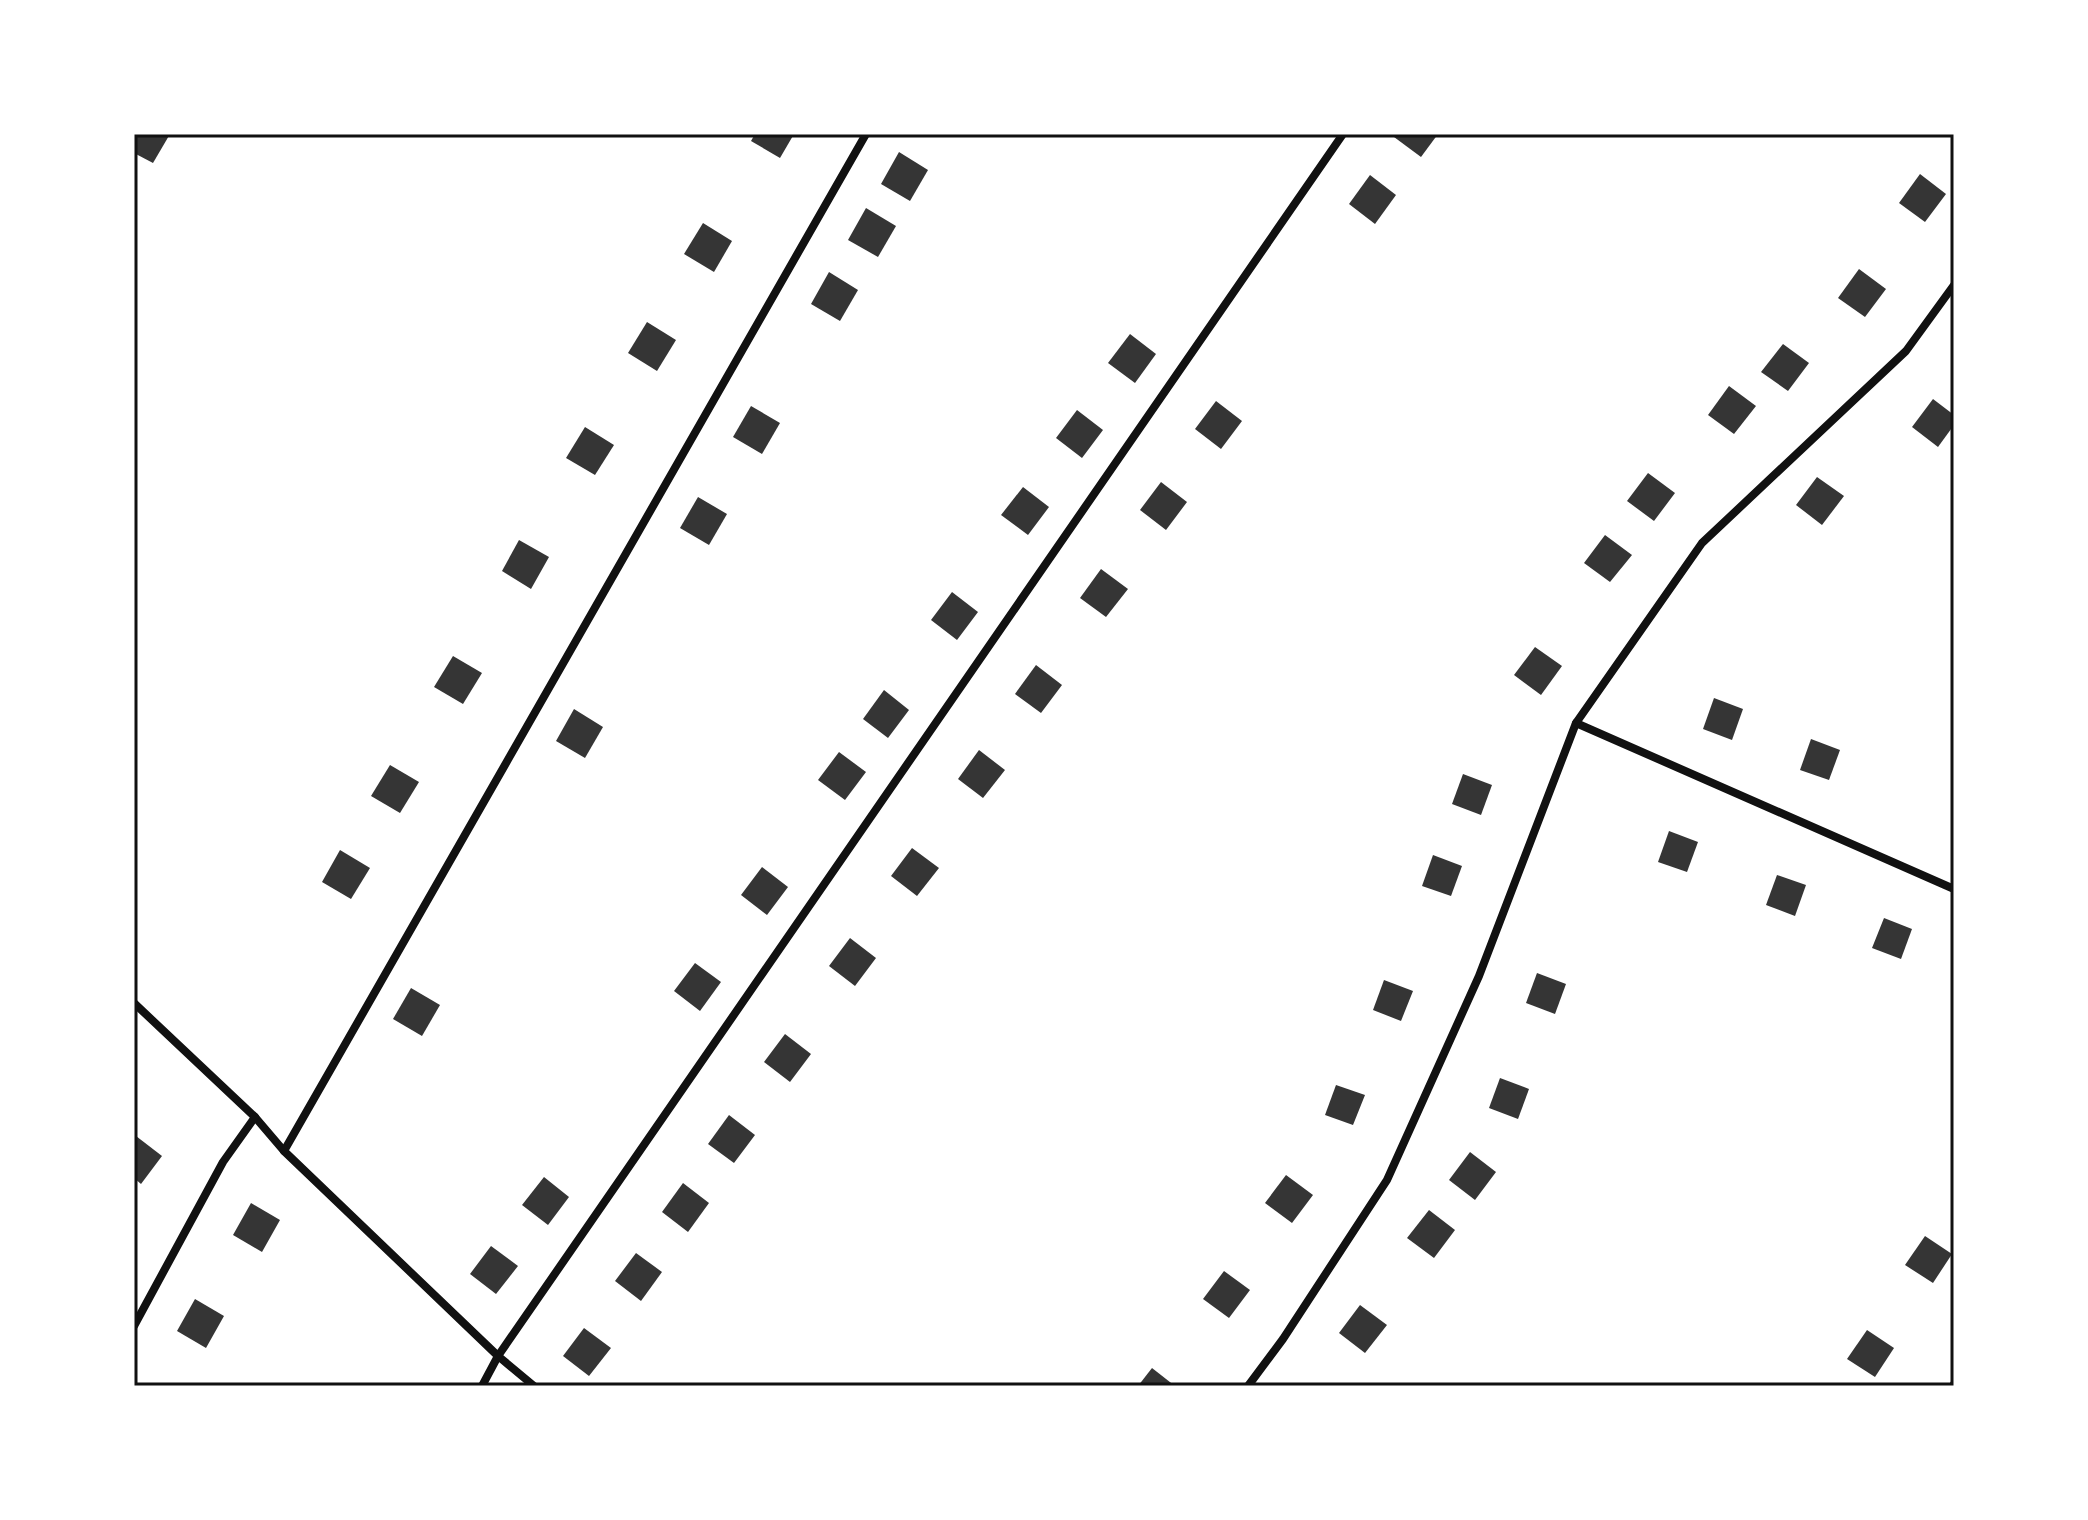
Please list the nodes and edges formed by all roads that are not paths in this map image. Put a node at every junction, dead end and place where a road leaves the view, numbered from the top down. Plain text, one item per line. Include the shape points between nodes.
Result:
1 (866, 134) edge
2 (1343, 134) edge
3 (1954, 285) edge
4 (1576, 723) junction
5 (1954, 889) edge
6 (134, 1003) edge
7 (255, 1117) junction
8 (284, 1151) junction
9 (134, 1326) edge
10 (498, 1356) junction
11 (482, 1386) edge
12 (534, 1386) edge
13 (1248, 1386) edge

1 - 8 street
2 - 10 street
3 - 4 street via 1906,351 1702,543
4 - 5 street
4 - 13 street via 1479,976 1387,1180
6 - 7 street
7 - 8 street
7 - 9 street via 223,1162
8 - 10 street
10 - 11 street
10 - 12 street

